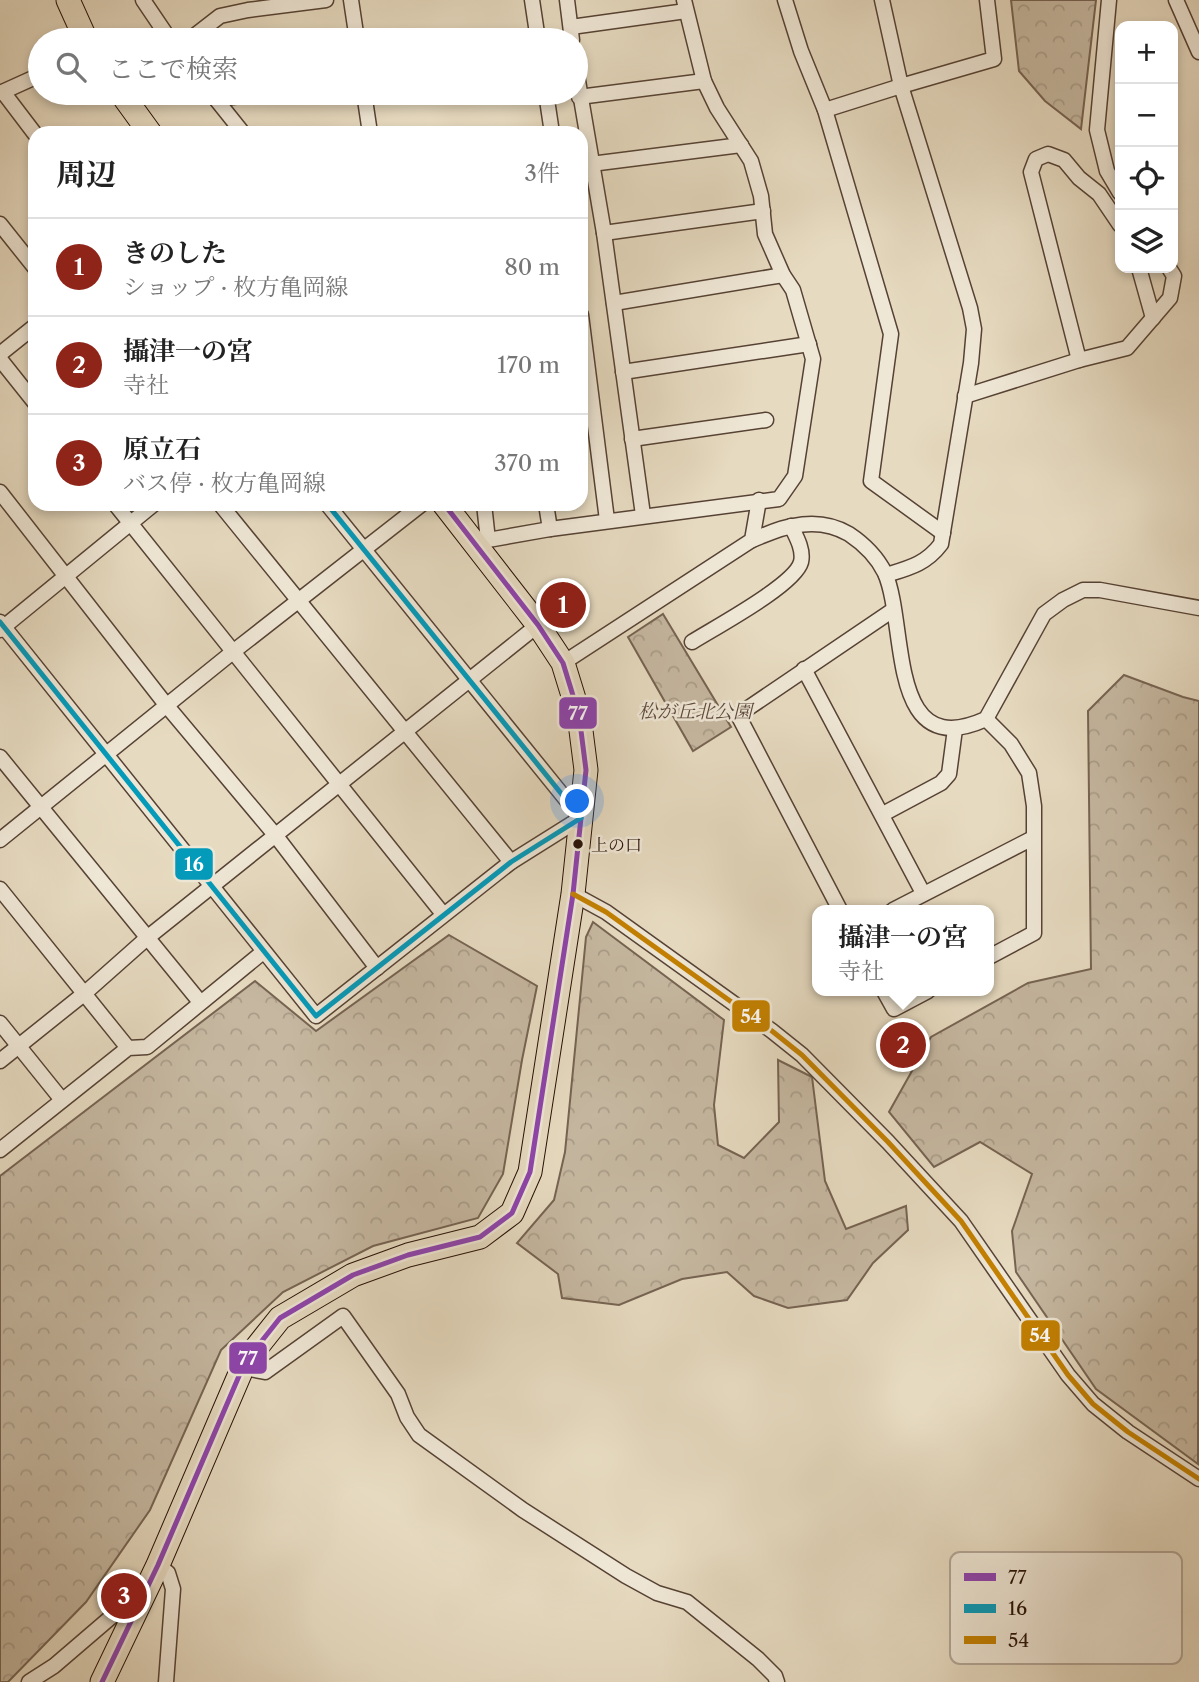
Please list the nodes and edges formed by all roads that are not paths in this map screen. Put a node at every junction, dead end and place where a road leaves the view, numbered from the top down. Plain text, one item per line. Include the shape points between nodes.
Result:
1 (68, 0) edge
2 (143, 0) edge
3 (326, 0) edge
4 (351, 0) edge
5 (531, 0) edge
6 (567, 0) edge
7 (785, 0) edge
8 (881, 0) edge
9 (987, 0) edge
10 (1109, 0) edge
11 (1176, 0) edge
12 (245, 5) edge
13 (685, 5) edge
14 (81, 28) edge
15 (162, 28) edge
16 (204, 28) edge
17 (355, 28) edge
18 (536, 28) edge
19 (570, 28) edge
20 (588, 30) edge
21 (1199, 52) edge
22 (28, 80) edge
23 (704, 81) junction
24 (901, 86) junction
25 (1, 92) edge
26 (588, 96) edge
27 (132, 105) edge
28 (221, 105) edge
29 (366, 105) edge
30 (548, 105) edge
31 (580, 105) edge
32 (825, 110) junction
33 (29, 126) edge
34 (146, 126) edge
35 (238, 126) edge
36 (369, 126) edge
37 (551, 126) edge
38 (584, 126) edge
39 (741, 145) junction
40 (588, 147) edge
41 (591, 164) junction
42 (1115, 185) edge
43 (763, 211) junction
44 (1115, 218) edge
45 (0, 224) edge
46 (604, 233) junction
47 (28, 259) edge
48 (1140, 273) edge
49 (1172, 273) edge
50 (783, 275) junction
51 (614, 303) junction
52 (1153, 318) junction
53 (28, 332) edge
54 (810, 344) junction
55 (0, 357) edge
56 (1079, 360) junction
57 (588, 371) edge
58 (623, 372) junction
59 (28, 394) edge
60 (965, 396) junction
61 (766, 420) dead end
62 (632, 439) junction
63 (0, 492) edge
64 (760, 500) junction
65 (121, 511) edge
66 (145, 511) edge
67 (226, 511) edge
68 (333, 511) edge
69 (413, 511) edge
70 (451, 511) edge
71 (484, 511) edge
72 (547, 511) edge
73 (643, 515) junction
74 (607, 520) junction
75 (130, 523) junction
76 (791, 526) junction
77 (550, 529) junction
78 (943, 533) junction
79 (752, 540) junction
80 (483, 543) junction
81 (364, 551) junction
82 (886, 575) junction
83 (67, 576) junction
84 (298, 601) junction
85 (1199, 608) edge
86 (893, 610) junction
87 (538, 625) junction
88 (1, 626) edge
89 (692, 642) dead end
90 (234, 651) junction
91 (563, 663) junction
92 (804, 669) junction
93 (469, 682) junction
94 (167, 706) junction
95 (986, 719) junction
96 (955, 729) junction
97 (407, 732) junction
98 (105, 755) junction
99 (0, 757) edge
100 (340, 785) junction
101 (39, 808) junction
102 (883, 814) junction
103 (581, 818) junction
104 (276, 836) junction
105 (1033, 838) junction
106 (0, 840) edge
107 (510, 862) junction
108 (0, 889) edge
109 (212, 889) junction
110 (923, 893) junction
111 (573, 894) junction
112 (837, 905) edge
113 (902, 905) edge
114 (443, 915) junction
115 (147, 938) junction
116 (263, 952) junction
117 (994, 954) edge
118 (377, 968) junction
119 (85, 993) junction
120 (887, 996) edge
121 (919, 996) edge
122 (200, 1002) junction
123 (0, 1023) edge
124 (19, 1047) junction
125 (128, 1048) junction
126 (0, 1062) edge
127 (62, 1100) junction
128 (0, 1150) edge
129 (245, 1362) junction
130 (1199, 1479) edge
131 (158, 1566) junction
132 (135, 1611) junction
133 (29, 1682) edge
134 (102, 1682) edge
135 (166, 1682) edge
136 (777, 1682) edge

1 - 14 main road
2 - 15 street
3 - 12 street
4 - 17 street
5 - 18 street
6 - 19 street
7 - 32 street
8 - 24 street
9 - 24 street via 995,59
10 - 42 street via 1097,130
11 - 21 street
12 - 16 street
13 - 20 street
13 - 23 street
22 - 25 street
23 - 26 street
23 - 39 street
24 - 32 street
24 - 60 street via 970,309 974,329
25 - 33 street
27 - 34 main road
28 - 35 street
29 - 36 street
30 - 37 street
31 - 38 street
32 - 78 street via 891,334 871,481
39 - 41 street
39 - 43 street via 751,161
40 - 41 street
41 - 46 street
43 - 46 street
43 - 50 street via 765,234
44 - 56 street via 1099,194 1064,160 1048,154 1036,159 1031,172
45 - 47 street
46 - 51 street
48 - 52 street
49 - 52 street via 1170,298
50 - 51 street
50 - 54 street via 793,290
51 - 58 street
52 - 56 street via 1127,348
53 - 55 street
54 - 58 street
54 - 64 street via 813,359 795,476 779,499
55 - 59 street
56 - 60 street
57 - 74 street
58 - 62 street
60 - 78 street
61 - 62 street
62 - 73 street
63 - 83 street
64 - 73 street
64 - 79 street
65 - 75 street
66 - 75 street
67 - 84 street
68 - 81 street
69 - 81 street
70 - 80 main road
71 - 80 street
72 - 77 street
73 - 74 street
74 - 77 street
75 - 83 street
75 - 90 street
76 - 79 street
76 - 82 street via 837,527 876,558
76 - 89 street via 801,562 794,572 781,586
77 - 80 street
78 - 82 street via 941,544 922,564
79 - 91 street
80 - 87 main road
81 - 84 street
81 - 93 street
82 - 86 street
83 - 88 street
83 - 94 street
84 - 90 street
84 - 97 street
85 - 95 street via 1100,590 1083,590 1063,600 1044,614
86 - 92 street
86 - 96 street via 915,709 940,728
87 - 91 main road
87 - 93 street
88 - 98 street
90 - 94 street
90 - 100 street
91 - 103 main road via 579,715 586,770
92 - 102 street
92 - 112 street via 738,715
93 - 97 street
93 - 103 street
94 - 98 street
94 - 104 street
95 - 96 street
95 - 105 street via 1011,744 1029,773
96 - 102 street via 949,774 942,783
97 - 100 street
97 - 107 street
98 - 101 street
98 - 109 street
99 - 101 street
100 - 104 street
100 - 114 street
101 - 106 street
101 - 115 street
102 - 110 street
103 - 107 street
103 - 111 main road
104 - 109 street
104 - 118 street
105 - 110 street
105 - 117 street via 1034,933
107 - 114 street
108 - 119 street
109 - 115 street
109 - 116 street
110 - 113 street
111 - 129 main road via 530,1172 512,1213 480,1237 353,1275 280,1318
111 - 130 street via 606,912 802,1055 961,1221 1093,1404
114 - 118 street
115 - 119 street
115 - 122 street
116 - 118 street via 316,1016
116 - 122 street
119 - 124 street
119 - 125 street
120 - 121 street via 894,1009
122 - 125 street via 147,1047
123 - 124 street
124 - 126 street
124 - 127 street
125 - 127 street
127 - 128 street
129 - 131 main road
129 - 136 street via 265,1371 343,1316 398,1394 419,1435 614,1569 657,1593 687,1602 758,1659
131 - 132 main road
131 - 135 street via 168,1573 173,1589
132 - 133 street via 117,1612
132 - 134 main road

